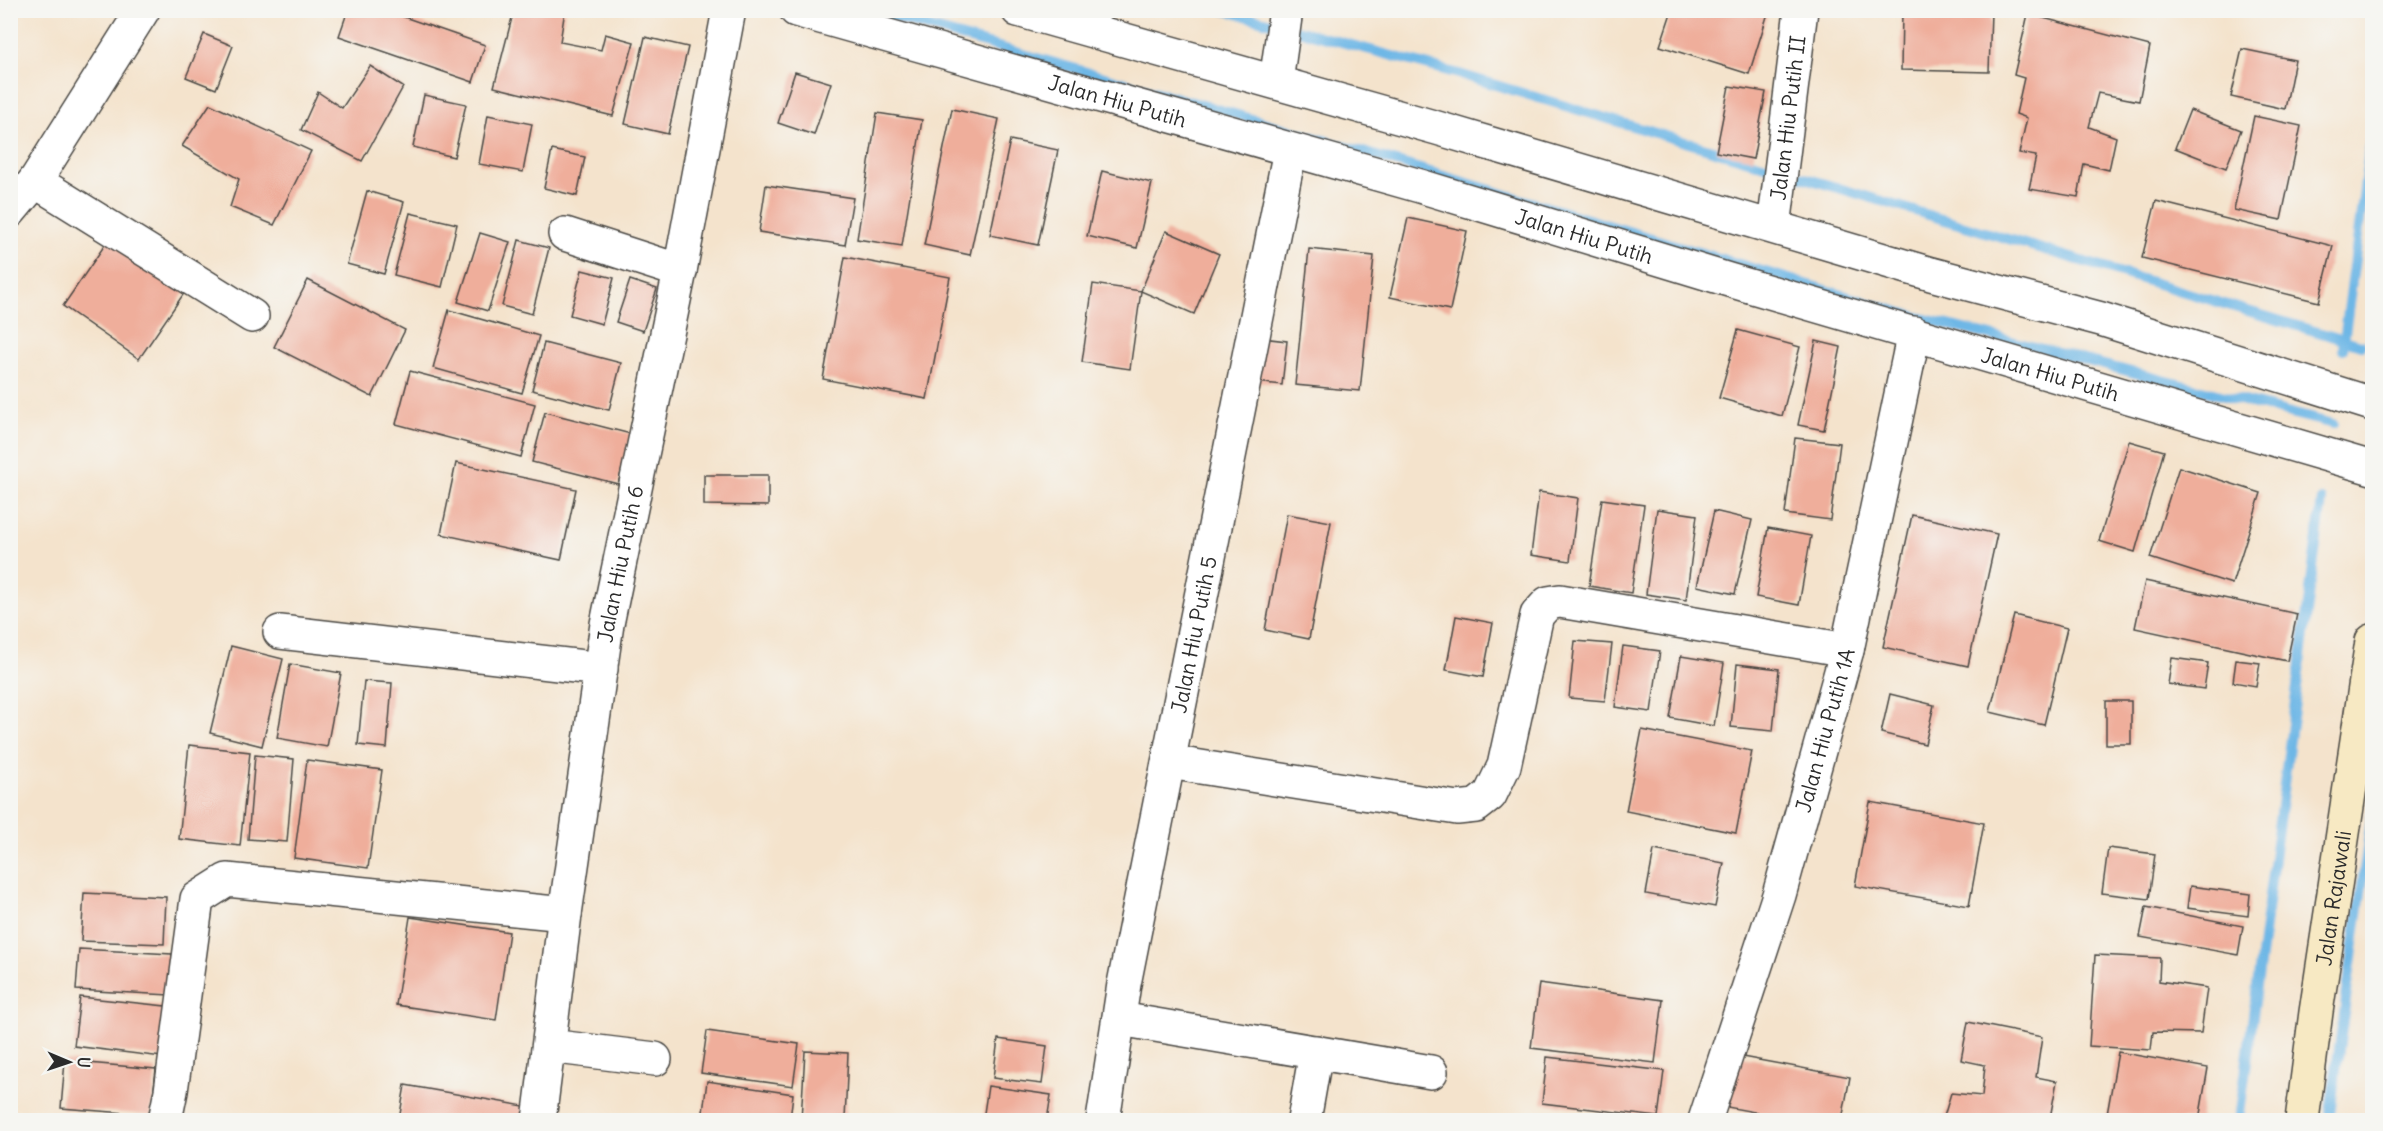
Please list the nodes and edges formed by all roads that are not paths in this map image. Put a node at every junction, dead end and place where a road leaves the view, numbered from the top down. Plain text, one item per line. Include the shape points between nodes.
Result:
1 (143, 10) edge
2 (729, 10) edge
3 (796, 10) edge
4 (1018, 10) edge
5 (1286, 10) edge
6 (1801, 10) edge
7 (1276, 82) junction
8 (1290, 150) junction
9 (35, 181) junction
10 (10, 212) edge
11 (1774, 227) junction
12 (565, 234) dead end
13 (680, 271) junction
14 (252, 316) dead end
15 (1914, 333) junction
16 (2373, 404) edge
17 (2373, 468) edge
18 (280, 632) dead end
19 (2373, 641) edge
20 (1848, 650) junction
21 (601, 669) junction
22 (2365, 737) edge
23 (1169, 762) junction
24 (565, 914) junction
25 (1120, 1019) junction
26 (549, 1046) junction
27 (1316, 1052) junction
28 (655, 1059) dead end
29 (1431, 1072) dead end
30 (165, 1120) edge
31 (539, 1120) edge
32 (1103, 1120) edge
33 (1304, 1120) edge
34 (1705, 1120) edge
35 (2302, 1120) edge

1 - 9 street
2 - 13 street, Jalan Hiu Putih 6
3 - 8 street, Jalan Hiu Putih
4 - 7 street
5 - 7 street
6 - 11 street, Jalan Hiu Putih II
7 - 11 street
8 - 15 street, Jalan Hiu Putih
8 - 23 street, Jalan Hiu Putih 5
9 - 10 street
9 - 14 street
11 - 16 street via 2101,319
12 - 13 street
13 - 21 street, Jalan Hiu Putih 6
15 - 17 street, Jalan Hiu Putih
15 - 20 street, Jalan Hiu Putih 1A
18 - 21 street
19 - 22 main road, Jalan Rajawali
20 - 23 street via 1560,601 1548,603 1537,615 1504,766 1490,795 1476,806 1456,808
20 - 34 street, Jalan Hiu Putih 1A via 1779,895
21 - 24 street, Jalan Hiu Putih 6
22 - 35 main road, Jalan Rajawali via 2316,1012
23 - 25 street, Jalan Hiu Putih 5
24 - 26 street, Jalan Hiu Putih 6
24 - 30 street via 226,880 197,898
25 - 27 street
25 - 32 street, Jalan Hiu Putih 5
26 - 28 street
26 - 31 street, Jalan Hiu Putih 6
27 - 29 street
27 - 33 street

